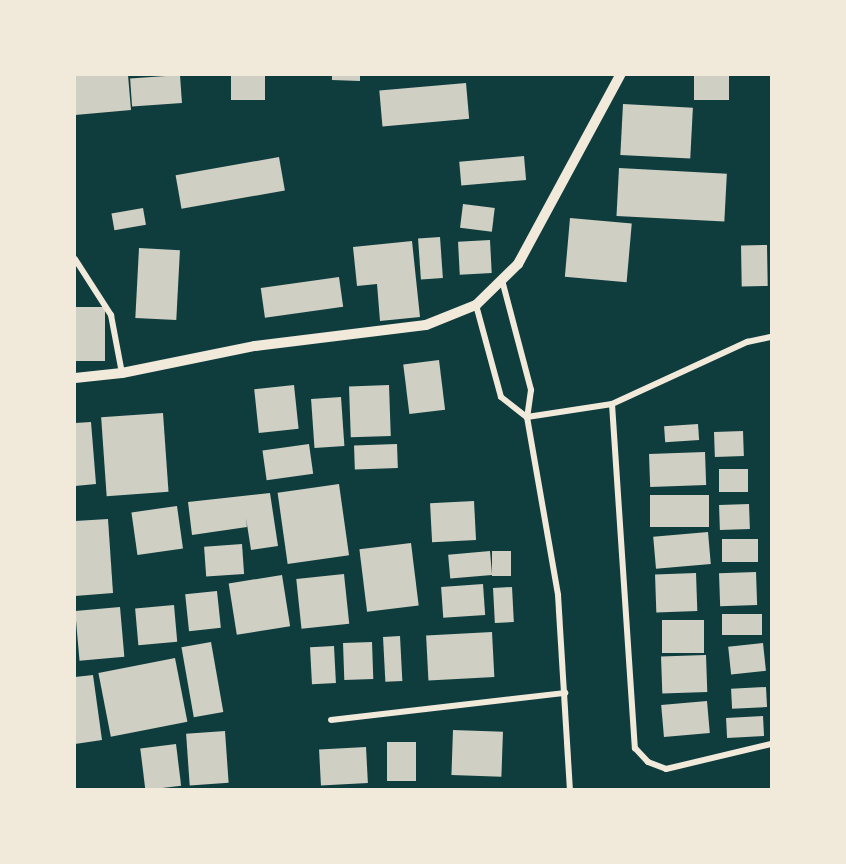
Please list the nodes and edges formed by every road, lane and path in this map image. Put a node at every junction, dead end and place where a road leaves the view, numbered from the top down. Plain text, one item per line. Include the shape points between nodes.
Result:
1 (620, 75) edge
2 (75, 259) edge
3 (502, 280) junction
4 (476, 305) junction
5 (771, 337) edge
6 (122, 373) junction
7 (75, 378) edge
8 (612, 404) junction
9 (527, 417) junction
10 (565, 693) junction
11 (331, 720) dead end
12 (771, 744) edge
13 (570, 789) edge

1 - 3 street via 536,233 518,264
2 - 6 street via 111,315
3 - 4 street
3 - 9 street via 531,390
4 - 6 street via 426,325 255,346
4 - 9 street via 501,397
5 - 8 street via 747,342
6 - 7 street
8 - 9 street
8 - 12 street via 635,748 648,762 666,769
9 - 10 street via 558,595
10 - 11 street
10 - 13 street

